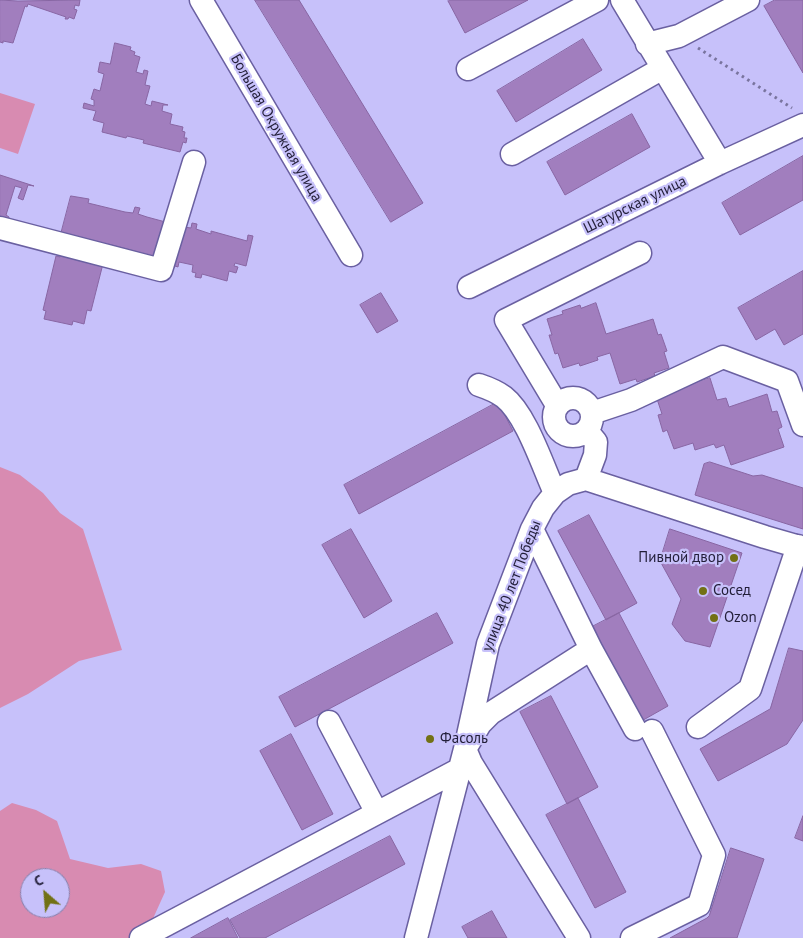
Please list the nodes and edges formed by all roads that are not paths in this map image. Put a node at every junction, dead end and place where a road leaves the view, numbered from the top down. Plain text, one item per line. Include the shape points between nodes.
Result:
1 (201, 0) edge
2 (597, 0) edge
3 (622, 0) edge
4 (748, 0) edge
5 (648, 44) junction
6 (663, 68) junction
7 (468, 69) dead end
8 (799, 118) edge
9 (512, 154) dead end
10 (194, 162) dead end
11 (720, 163) junction
12 (0, 228) edge
13 (640, 253) dead end
14 (351, 256) dead end
15 (469, 288) dead end
16 (479, 385) dead end
17 (557, 405) junction
18 (590, 422) junction
19 (803, 425) edge
20 (586, 479) junction
21 (555, 493) junction
22 (532, 529) junction
23 (800, 547) edge
24 (591, 649) junction
25 (329, 722) dead end
26 (698, 727) dead end
27 (463, 759) junction
28 (377, 814) junction
29 (168, 932) edge
30 (142, 938) edge
31 (416, 938) edge
32 (579, 938) edge
33 (632, 938) edge

1 - 14 street, Большая Окружная улица
2 - 7 street
3 - 5 street
4 - 5 street via 679,36
5 - 6 street
6 - 9 street
6 - 11 street
8 - 11 street, Шатурская улица
10 - 12 street via 161,270
11 - 15 street, Шатурская улица
13 - 17 street via 506,320
16 - 21 street via 505,398 515,409
17 - 18 street via 574,397 586,402
17 - 18 street via 554,417 558,429 569,436 575,436
18 - 19 street via 723,357 787,381
18 - 20 street via 596,442
20 - 21 street, улица 40 лет Победы via 568,484
20 - 23 street
21 - 22 street, улица 40 лет Победы via 542,508
22 - 24 street
22 - 27 street, улица 40 лет Победы via 488,644
23 - 26 street via 750,689
24 - 27 street via 491,713 480,724
24 - 33 street via 644,730 714,855 699,905
25 - 28 street
27 - 28 street
27 - 31 street, улица 40 лет Победы
27 - 32 street via 471,763
28 - 29 street
29 - 30 street

